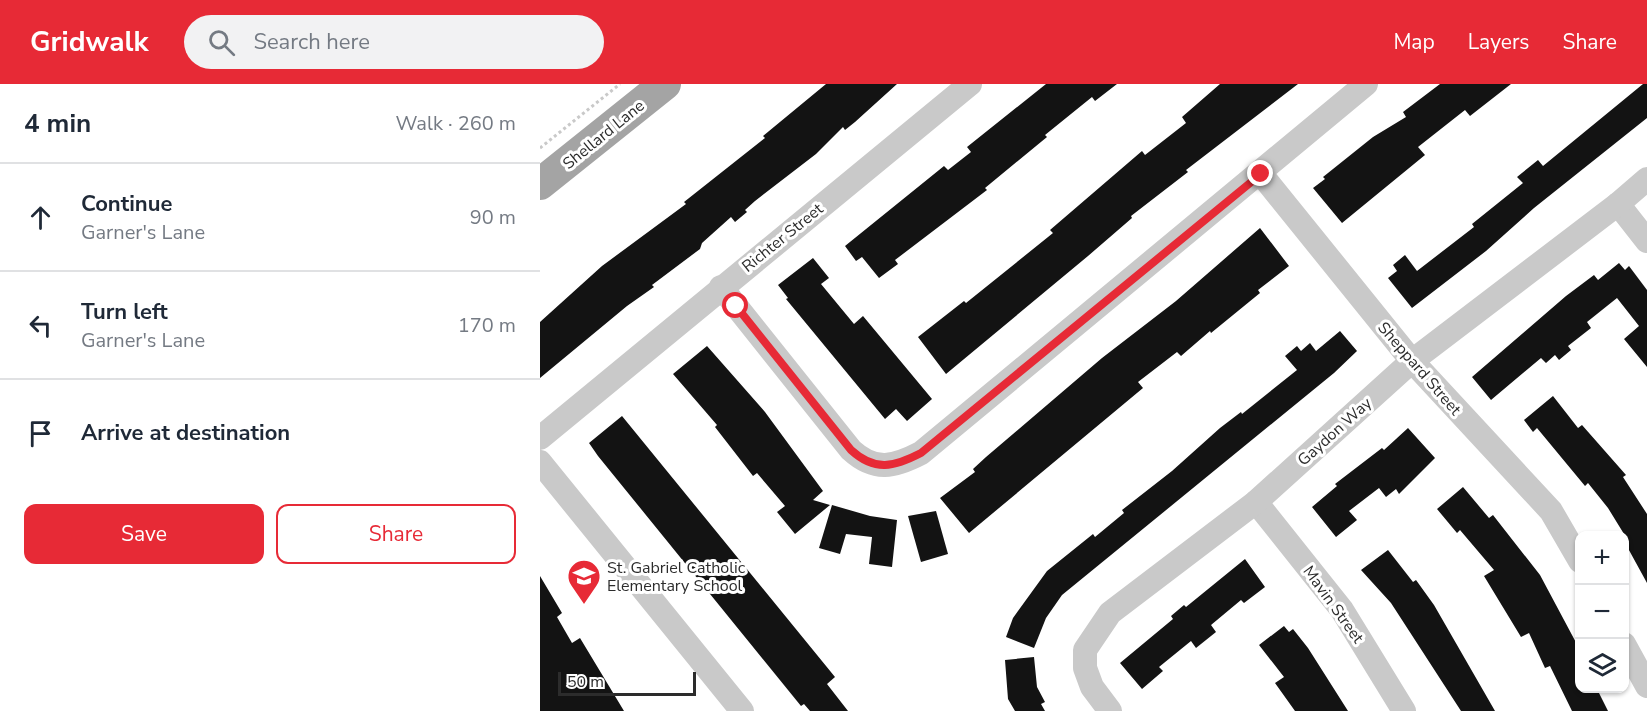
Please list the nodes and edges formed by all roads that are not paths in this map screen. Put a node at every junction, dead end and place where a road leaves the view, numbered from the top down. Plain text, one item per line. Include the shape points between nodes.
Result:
1 (665, 84) edge
2 (970, 84) edge
3 (1366, 84) edge
4 (1261, 174) junction
5 (1647, 179) edge
6 (540, 184) edge
7 (1618, 204) junction
8 (1647, 241) edge
9 (721, 287) junction
10 (1412, 361) junction
11 (540, 438) edge
12 (540, 462) edge
13 (1256, 502) junction
14 (1575, 553) edge
15 (1629, 653) edge
16 (1647, 686) edge
17 (742, 711) edge
18 (1110, 711) edge
19 (1404, 711) edge

1 - 6 main road, Shellard Lane
2 - 9 street, Richter Street
3 - 4 street
4 - 9 street via 921,453 903,462 865,462 851,450
4 - 10 street, Sheppard Street
5 - 7 street, Gaydon Way
7 - 8 street
7 - 10 street, Gaydon Way
9 - 11 street, Richter Street
10 - 13 street, Gaydon Way
10 - 14 street, Sheppard Street via 1551,512
12 - 17 street
13 - 18 street, Gaydon Way via 1110,613 1094,634 1085,650 1085,668 1092,687
13 - 19 street, Mavin Street via 1342,610
15 - 16 street

